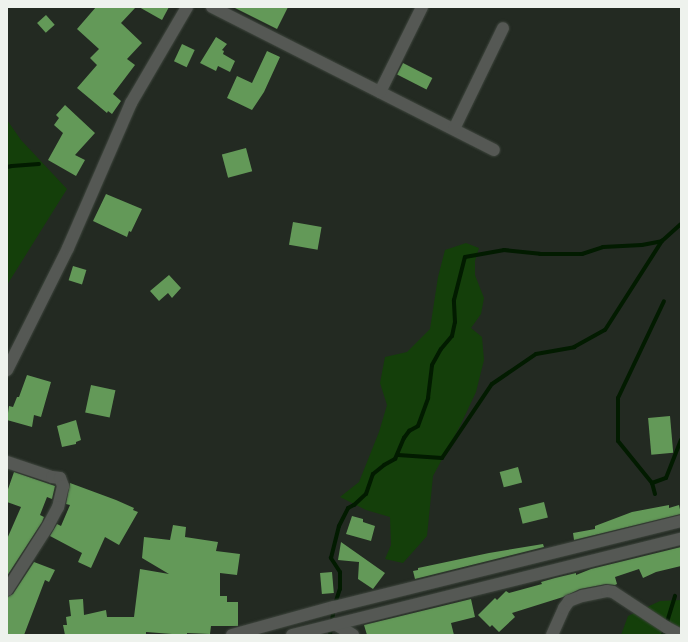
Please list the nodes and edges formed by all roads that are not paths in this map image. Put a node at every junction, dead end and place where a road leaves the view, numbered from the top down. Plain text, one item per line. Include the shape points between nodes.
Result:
1 (187, 7) edge
2 (212, 7) edge
3 (422, 7) edge
4 (503, 28) dead end
5 (380, 92) junction
6 (454, 129) junction
7 (494, 150) dead end
8 (7, 370) edge
9 (7, 462) edge
10 (681, 521) edge
11 (681, 539) edge
12 (7, 590) edge
13 (335, 624) junction
14 (679, 634) edge
15 (232, 635) edge
16 (292, 635) edge
17 (353, 635) edge
18 (552, 635) edge

1 - 8 street via 131,103 68,248
2 - 5 street
3 - 5 street
4 - 6 street
5 - 6 street
6 - 7 street
9 - 12 street via 60,478 63,486 58,507 48,526
10 - 15 street via 334,607
11 - 13 street
13 - 16 street
13 - 17 street
14 - 18 street via 613,592 607,591 582,596 569,602

